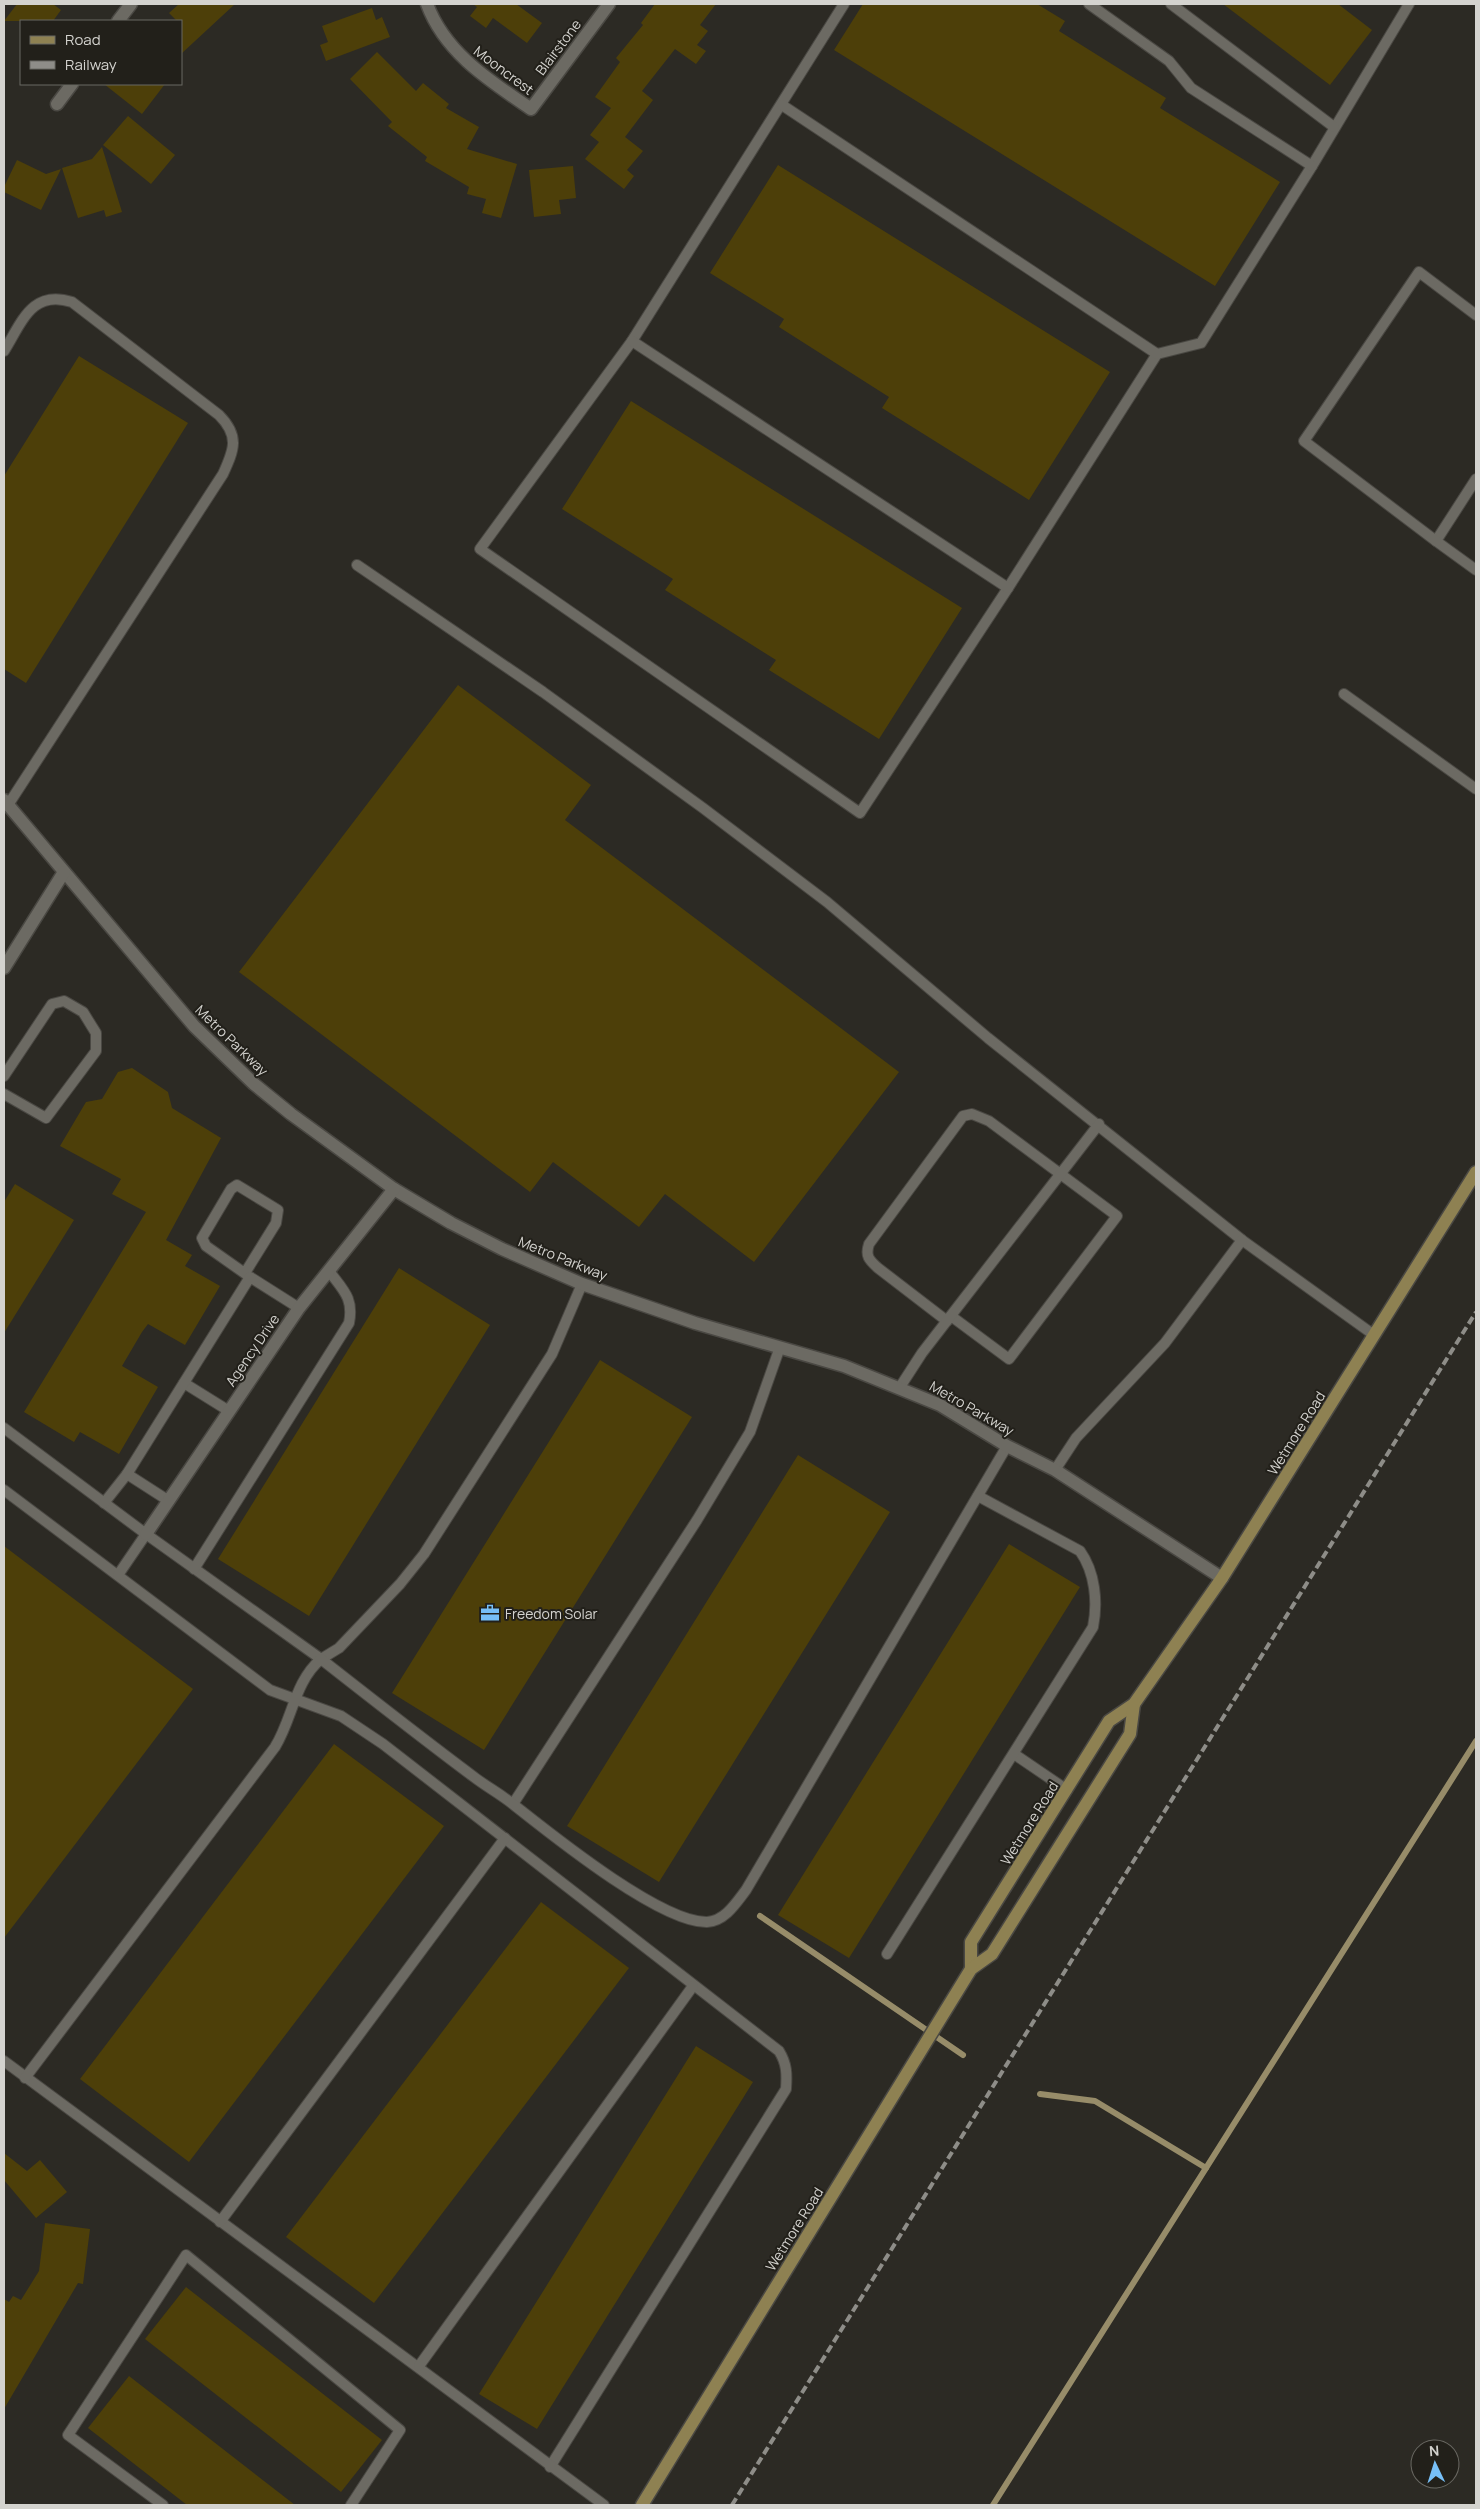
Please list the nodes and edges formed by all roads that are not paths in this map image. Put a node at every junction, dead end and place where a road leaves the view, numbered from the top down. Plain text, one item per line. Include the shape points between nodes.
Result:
1 (131, 4) edge
2 (427, 4) edge
3 (609, 4) edge
4 (844, 4) edge
5 (1089, 4) edge
6 (1171, 4) edge
7 (1404, 6) edge
8 (119, 20) edge
9 (71, 85) edge
10 (57, 104) dead end
11 (782, 105) junction
12 (531, 109) joint
13 (1334, 127) junction
14 (1312, 166) junction
15 (1476, 315) edge
16 (632, 341) junction
17 (4, 351) edge
18 (1158, 354) junction
19 (1476, 479) edge
20 (1436, 541) junction
21 (357, 565) dead end
22 (1476, 570) edge
23 (1008, 588) junction
24 (1344, 694) dead end
25 (1476, 789) edge
26 (6, 803) edge
27 (64, 872) junction
28 (4, 968) edge
29 (4, 1076) edge
30 (4, 1094) edge
31 (1099, 1124) junction
32 (1476, 1172) edge
33 (1061, 1174) junction
34 (394, 1189) junction
35 (1242, 1240) junction
36 (328, 1271) junction
37 (247, 1275) junction
38 (582, 1284) junction
39 (299, 1308) junction
40 (949, 1318) junction
41 (1374, 1335) junction
42 (780, 1347) junction
43 (184, 1383) junction
44 (900, 1387) junction
45 (229, 1411) junction
46 (4, 1428) edge
47 (1007, 1446) junction
48 (1055, 1470) junction
49 (127, 1474) junction
50 (4, 1490) edge
51 (978, 1496) junction
52 (169, 1501) junction
53 (104, 1503) junction
54 (146, 1534) junction
55 (194, 1570) junction
56 (118, 1575) junction
57 (1222, 1578) junction
58 (321, 1659) junction
59 (294, 1700) junction
60 (1134, 1704) junction
61 (1014, 1754) junction
62 (1067, 1790) junction
63 (513, 1804) junction
64 (506, 1838) junction
65 (887, 1954) dead end
66 (971, 1969) junction
67 (694, 1986) junction
68 (4, 2061) edge
69 (26, 2078) junction
70 (220, 2222) junction
71 (419, 2366) junction
72 (550, 2467) junction
73 (163, 2505) edge
74 (351, 2505) edge
75 (604, 2505) edge
76 (642, 2505) edge

1 - 8 street
2 - 12 street, Mooncrest via 437,27 462,57 484,77
3 - 12 street, Blairstone
4 - 11 lane
5 - 14 lane via 1169,61 1191,88
6 - 13 lane
7 - 13 lane
9 - 10 street
11 - 16 lane
11 - 18 lane
13 - 14 lane
14 - 18 lane via 1201,343
15 - 20 lane via 1419,272 1304,441
16 - 23 lane
16 - 23 lane via 480,549 860,813
17 - 26 lane via 35,305 53,298 72,302 219,415 227,423 234,442 223,474
18 - 23 lane
19 - 20 lane
20 - 22 lane
21 - 31 lane via 543,692 703,808 827,902 988,1038
24 - 25 lane
26 - 27 street, Metro Parkway
27 - 28 street
27 - 34 street, Metro Parkway via 194,1026 254,1084
29 - 30 lane via 52,1004 64,1001 83,1012 96,1033 96,1051 46,1118
31 - 33 lane
31 - 35 lane
32 - 41 main road, Wetmore Road
33 - 40 lane
33 - 40 lane via 1117,1216 1009,1359
33 - 40 lane via 989,1121 972,1114 963,1116 866,1252 868,1259 878,1268
34 - 36 street, Agency Drive
34 - 38 street, Metro Parkway via 502,1249
35 - 41 lane
35 - 48 lane via 1165,1343 1076,1438
36 - 39 street, Agency Drive
36 - 55 lane via 352,1307 349,1322
37 - 37 lane via 206,1246 202,1238 231,1189 237,1185 278,1210 276,1223
37 - 39 lane
37 - 43 lane
38 - 42 street, Metro Parkway via 695,1323
38 - 58 lane via 552,1354 424,1554 339,1648
39 - 45 street, Agency Drive
40 - 44 lane
41 - 57 main road, Wetmore Road
42 - 44 street, Metro Parkway
42 - 63 lane via 750,1432 697,1520
43 - 45 lane
43 - 49 lane
44 - 47 street, Metro Parkway via 940,1405
45 - 52 street, Agency Drive
46 - 53 lane
47 - 48 street, Metro Parkway
47 - 51 lane
48 - 57 street, Metro Parkway
49 - 52 lane
49 - 53 lane
50 - 56 lane
51 - 61 lane via 1080,1551 1087,1561 1094,1590 1093,1627
51 - 63 lane via 746,1890 732,1909 718,1920 686,1919 668,1911 550,1835
52 - 54 street, Agency Drive
53 - 54 lane
54 - 55 lane
54 - 56 lane
55 - 58 lane
56 - 59 lane via 270,1690
57 - 60 main road, Wetmore Road
58 - 59 lane via 310,1668
58 - 63 lane
59 - 64 lane via 327,1709 355,1725
59 - 69 lane via 290,1718 275,1748
60 - 62 main road, Wetmore Road via 1109,1721
60 - 66 main road, Wetmore Road via 1130,1734 992,1954
61 - 62 lane
61 - 65 lane
62 - 66 main road, Wetmore Road via 971,1942
64 - 67 lane
64 - 70 lane
66 - 76 main road, Wetmore Road
67 - 71 lane
67 - 72 lane via 779,2051 787,2072 786,2089
68 - 69 lane
69 - 70 lane
70 - 71 lane
71 - 72 lane
72 - 75 lane
73 - 74 lane via 68,2434 186,2255 400,2430

